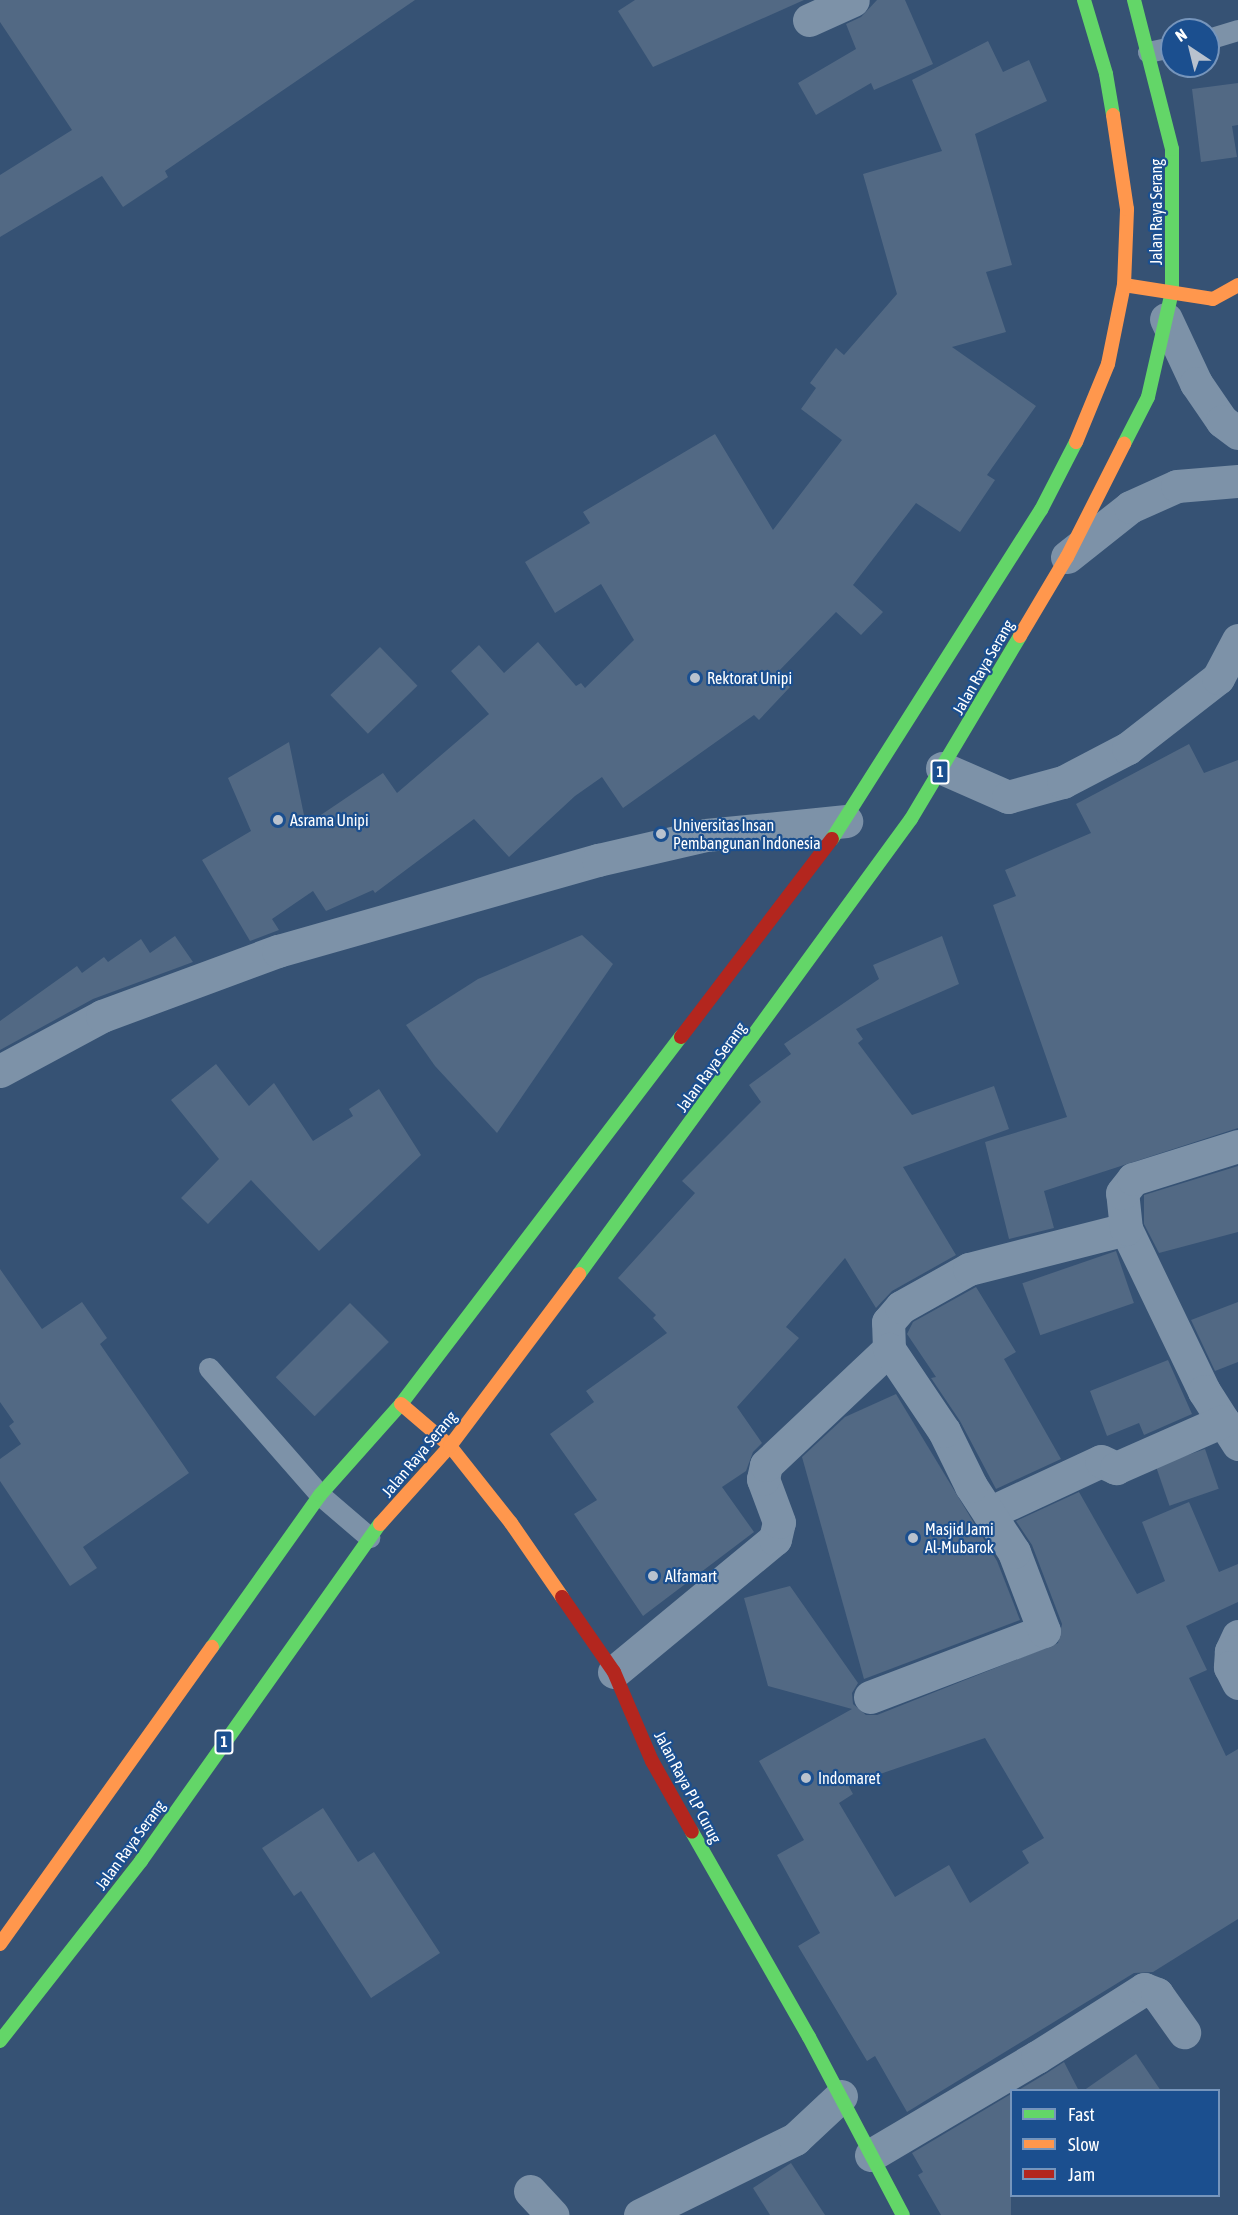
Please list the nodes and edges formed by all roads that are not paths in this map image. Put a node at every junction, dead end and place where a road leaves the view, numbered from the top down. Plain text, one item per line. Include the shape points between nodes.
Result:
1 (853, 0) edge
2 (1084, 0) edge
3 (1134, 0) edge
4 (809, 20) dead end
5 (1238, 30) edge
6 (1220, 35) edge
7 (1160, 50) edge
8 (1148, 52) junction
9 (1124, 285) junction
10 (1230, 297) edge
11 (1169, 305) junction
12 (1238, 433) edge
13 (1238, 481) edge
14 (1067, 557) junction
15 (1238, 640) edge
16 (942, 768) junction
17 (846, 821) junction
18 (0, 1071) edge
19 (1238, 1146) edge
20 (1126, 1229) junction
21 (889, 1350) junction
22 (209, 1368) dead end
23 (402, 1404) junction
24 (1231, 1432) edge
25 (450, 1446) junction
26 (320, 1494) junction
27 (989, 1513) junction
28 (369, 1537) junction
29 (1238, 1636) edge
30 (614, 1672) junction
31 (1238, 1683) edge
32 (870, 1697) dead end
33 (0, 1944) edge
34 (1184, 2032) dead end
35 (0, 2041) edge
36 (841, 2096) junction
37 (871, 2155) junction
38 (530, 2191) dead end
39 (552, 2215) edge
40 (640, 2215) edge
41 (903, 2215) edge

1 - 4 street
2 - 9 main road, Jalan Raya Serang via 1106,74 1123,172 1127,209
3 - 8 main road, Jalan Raya Serang / 1
5 - 6 lane
7 - 8 lane
8 - 11 main road, Jalan Raya Serang / 1 via 1172,149
9 - 11 main road
9 - 17 main road, Jalan Raya Serang via 1108,364 1085,424 1041,510
10 - 11 main road
11 - 12 street via 1196,383 1222,421
11 - 14 main road, Jalan Raya Serang / 1 via 1148,397
13 - 14 street via 1177,486 1130,507
14 - 16 main road, Jalan Raya Serang / 1
15 - 16 street via 1218,678 1128,748 1063,782 1008,797
16 - 25 main road, Jalan Raya Serang / 1 via 911,819 694,1119
17 - 18 street via 706,835 609,857 278,951 102,1016
17 - 23 main road, Jalan Raya Serang
19 - 20 street via 1133,1179 1122,1193
20 - 21 street via 969,1269 928,1289 892,1316
20 - 24 street via 1203,1391
21 - 27 street via 944,1431
21 - 30 street via 766,1465 763,1479 779,1522 775,1539
22 - 26 lane
23 - 25 main road, Jalan Raya PLP Curug
23 - 26 main road, Jalan Raya Serang
24 - 27 street via 1116,1468 1101,1461
25 - 28 main road, Jalan Raya Serang / 1
25 - 30 main road, Jalan Raya PLP Curug via 511,1523
26 - 28 lane
26 - 33 main road, Jalan Raya Serang
27 - 32 street via 1014,1552 1044,1631
28 - 35 main road, Jalan Raya Serang / 1 via 141,1861
29 - 31 street via 1231,1651 1230,1667
30 - 36 main road, Jalan Raya PLP Curug via 652,1761
34 - 37 street via 1157,1994 1144,1989
36 - 37 main road, Jalan Raya PLP Curug
36 - 40 street via 795,2139
37 - 41 main road, Jalan Raya PLP Curug
38 - 39 street

